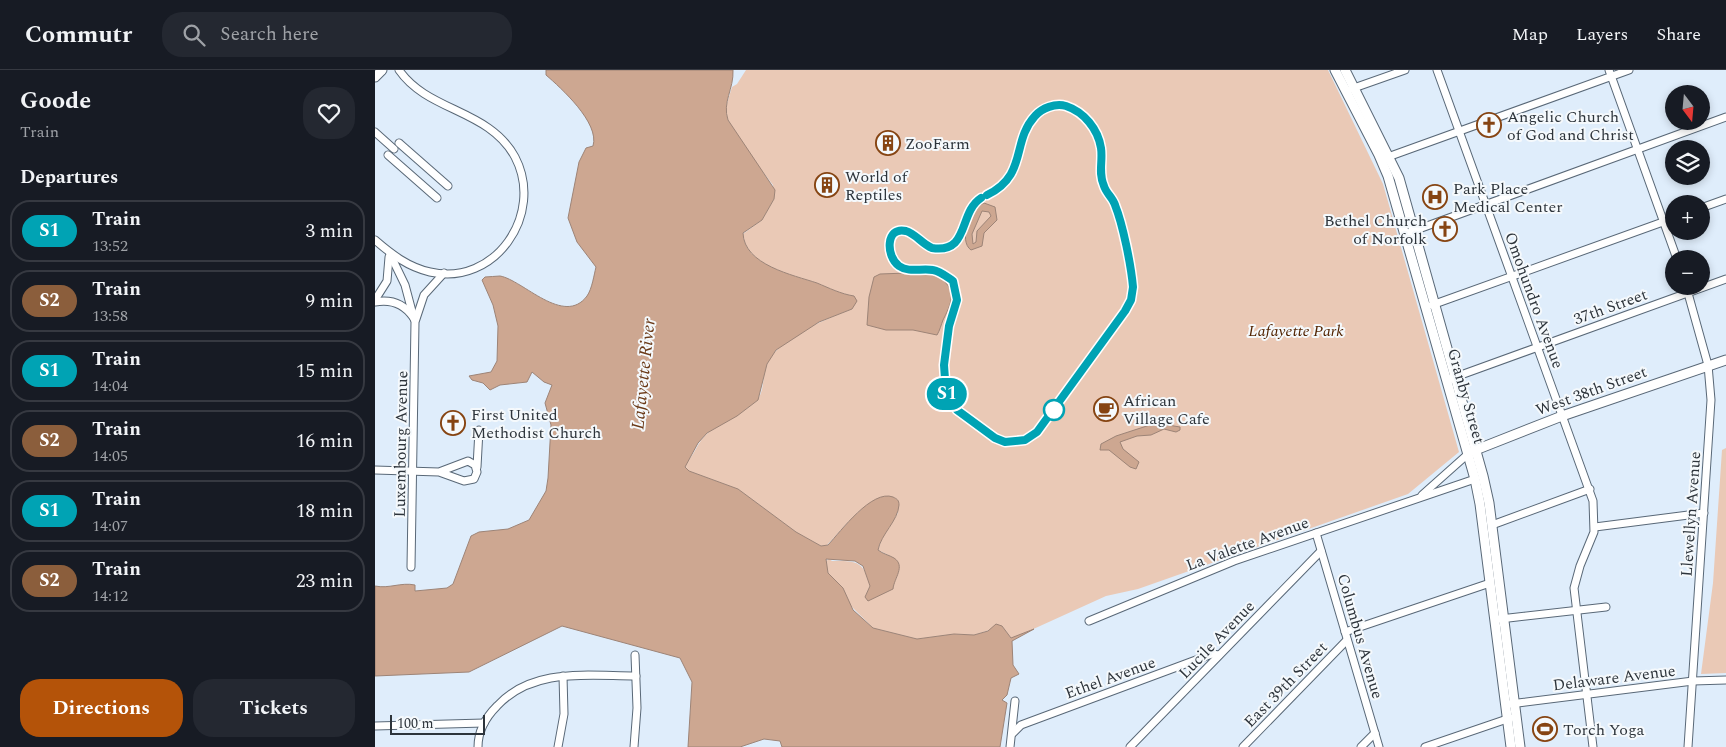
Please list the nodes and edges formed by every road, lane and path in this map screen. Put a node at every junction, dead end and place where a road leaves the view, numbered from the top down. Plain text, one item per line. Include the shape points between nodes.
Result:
1 (382, 70) edge
2 (399, 70) edge
3 (1335, 70) edge
4 (1345, 70) edge
5 (1405, 70) edge
6 (1437, 70) edge
7 (1629, 70) edge
8 (1610, 73) edge
9 (375, 77) edge
10 (1350, 90) junction
11 (1726, 117) edge
12 (1459, 131) junction
13 (375, 132) edge
14 (1637, 149) junction
15 (388, 155) dead end
16 (1385, 158) junction
17 (448, 186) dead end
18 (437, 198) dead end
19 (1726, 199) edge
20 (1485, 204) junction
21 (1710, 205) edge
22 (1663, 221) junction
23 (1409, 232) junction
24 (375, 240) edge
25 (1674, 250) edge
26 (389, 252) junction
27 (444, 273) junction
28 (1512, 276) junction
29 (1726, 279) edge
30 (1710, 283) edge
31 (1672, 295) edge
32 (1690, 295) edge
33 (375, 301) edge
34 (1435, 303) junction
35 (1426, 306) junction
36 (415, 322) junction
37 (1537, 347) junction
38 (1726, 360) edge
39 (1708, 365) junction
40 (1452, 378) junction
41 (1563, 416) junction
42 (479, 430) dead end
43 (1472, 451) junction
44 (477, 468) junction
45 (375, 470) edge
46 (413, 470) junction
47 (439, 472) junction
48 (1475, 479) junction
49 (1589, 489) junction
50 (1418, 498) junction
51 (1704, 513) junction
52 (1492, 525) junction
53 (1595, 527) junction
54 (1316, 533) junction
55 (1321, 551) junction
56 (411, 566) dead end
57 (1490, 583) junction
58 (1606, 607) dead end
59 (1575, 610) junction
60 (1499, 619) junction
61 (1089, 621) dead end
62 (1346, 636) junction
63 (635, 655) dead end
64 (1219, 655) junction
65 (563, 676) junction
66 (636, 676) junction
67 (1726, 680) edge
68 (1693, 681) junction
69 (1586, 694) junction
70 (1015, 701) dead end
71 (1510, 704) junction
72 (1512, 718) junction
73 (484, 723) junction
74 (375, 726) edge
75 (1013, 733) junction
76 (1375, 733) junction
77 (479, 747) edge
78 (558, 747) edge
79 (633, 747) edge
80 (1010, 747) edge
81 (1130, 747) edge
82 (1243, 747) edge
83 (1361, 747) edge
84 (1379, 747) edge
85 (1425, 747) edge
86 (1511, 747) edge
87 (1520, 747) edge
88 (1593, 747) edge
89 (1688, 747) edge

1 - 9 main road
2 - 27 street via 418,91 496,132 511,150 523,178 523,211 509,242 495,257 479,267
3 - 10 main road, Granby Street
4 - 10 main road, Granby Street
5 - 10 street
6 - 12 street, Omohundro Avenue
7 - 8 street
8 - 12 street
8 - 14 street
10 - 16 main road, Granby Street
11 - 14 street
12 - 16 street
12 - 20 street, Omohundro Avenue
13 - 17 street
14 - 20 street
14 - 22 street
15 - 18 street
16 - 23 main road, Granby Street via 1399,178
19 - 21 street
20 - 23 street
20 - 28 street, Omohundro Avenue
22 - 25 street
22 - 28 street
23 - 34 main road, Granby Street
23 - 35 main road, Granby Street
24 - 26 street
26 - 27 street via 418,268
26 - 33 street via 387,281
26 - 36 street, Luxembourg Avenue via 405,286
27 - 36 street, Luxembourg Avenue via 424,295
28 - 34 street
28 - 37 street, Omohundro Avenue
29 - 30 street, 37th Street
31 - 37 street, 37th Street
32 - 39 street, Llewellyn Avenue
33 - 36 street via 402,306
34 - 35 street
34 - 40 main road, Granby Street
35 - 40 main road, Granby Street
36 - 46 street, Luxembourg Avenue
37 - 40 street, 37th Street
37 - 41 street, Omohundro Avenue
38 - 39 main road, West 38th Street
39 - 41 main road, West 38th Street
39 - 51 street, Llewellyn Avenue via 1711,400
40 - 43 main road, Granby Street
41 - 43 main road, West 38th Street
41 - 49 street, Omohundro Avenue
42 - 44 street
43 - 48 main road, Granby Street
43 - 50 street, La Valette Avenue
43 - 52 main road, Granby Street via 1488,494
44 - 47 street via 472,462 465,461
44 - 47 street via 474,479 467,482
45 - 46 street
46 - 47 street
46 - 56 street, Luxembourg Avenue
48 - 50 street, La Valette Avenue
48 - 57 main road, Granby Street
49 - 52 street
49 - 53 street, Omohundro Avenue
50 - 54 street, La Valette Avenue
51 - 53 street
51 - 68 street, Llewellyn Avenue
52 - 60 main road, Granby Street
53 - 59 street, Omohundro Avenue via 1575,580
54 - 55 street, Columbus Avenue
54 - 61 street, La Valette Avenue via 1234,561
55 - 62 street, Columbus Avenue
55 - 64 street, Lucile Avenue
57 - 60 main road, Granby Street
57 - 62 street, East 39th Street
58 - 59 street
59 - 60 street
59 - 69 street, Omohundro Avenue
60 - 71 main road, Granby Street
62 - 76 street, Columbus Avenue
62 - 82 street, East 39th Street
63 - 66 street
64 - 75 street, Ethel Avenue via 1212,654 1021,725
64 - 81 street, Lucile Avenue
65 - 66 street
65 - 73 street via 543,678 518,688 503,699
65 - 78 street via 564,714
66 - 79 street via 637,725
67 - 68 street, Delaware Avenue
68 - 69 street, Delaware Avenue
68 - 89 street, Llewellyn Avenue
69 - 71 street, Delaware Avenue
69 - 88 street, Omohundro Avenue
70 - 75 street
71 - 72 main road, Granby Street
72 - 85 street
72 - 86 main road, Granby Street
72 - 87 main road, Granby Street
73 - 74 street
73 - 77 street
75 - 80 street
76 - 83 street
76 - 84 street, Columbus Avenue

